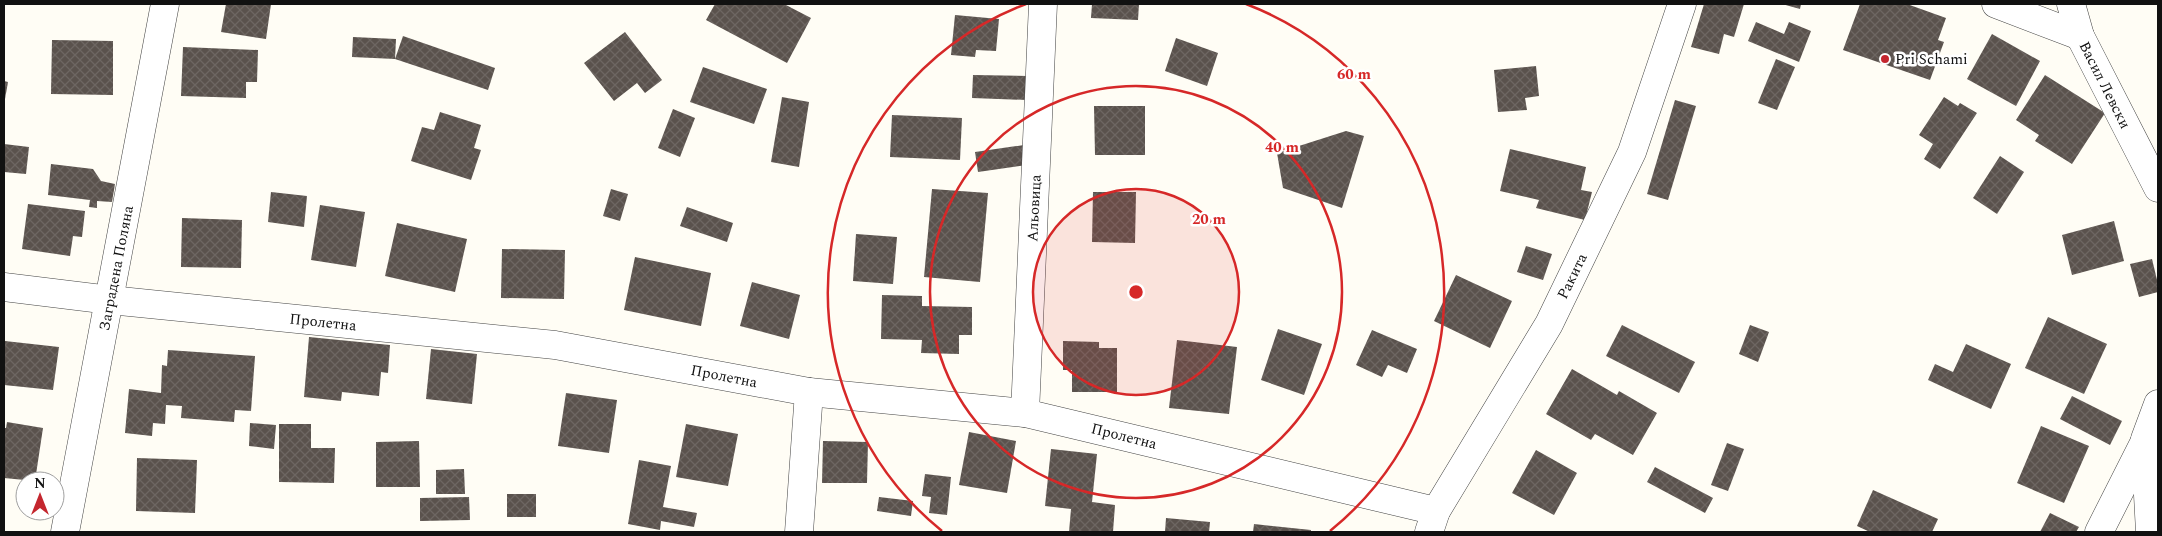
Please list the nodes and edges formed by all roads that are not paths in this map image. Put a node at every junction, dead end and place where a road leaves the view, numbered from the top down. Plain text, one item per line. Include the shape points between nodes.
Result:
1 (165, 4) edge
2 (1043, 4) edge
3 (1682, 4) edge
4 (1996, 4) edge
5 (2071, 4) edge
6 (2080, 36) junction
7 (2158, 188) edge
8 (4, 288) edge
9 (110, 300) junction
10 (809, 392) junction
11 (2158, 404) edge
12 (1025, 413) junction
13 (2146, 440) junction
14 (1432, 522) edge
15 (65, 532) edge
16 (800, 532) edge
17 (2099, 532) edge
18 (2150, 532) edge

1 - 9 street, Заградена Поляна
2 - 12 street, Альовица
3 - 14 street, Ракита via 1624,170 1549,324
4 - 6 street, Васил Левски
5 - 6 street
6 - 7 street, Васил Левски
8 - 9 street, Пролетна
9 - 10 street, Пролетна via 554,345
9 - 15 street, Заградена Поляна
10 - 12 street, Пролетна
10 - 16 street
11 - 13 street
12 - 14 street, Пролетна
13 - 17 street
13 - 18 street

